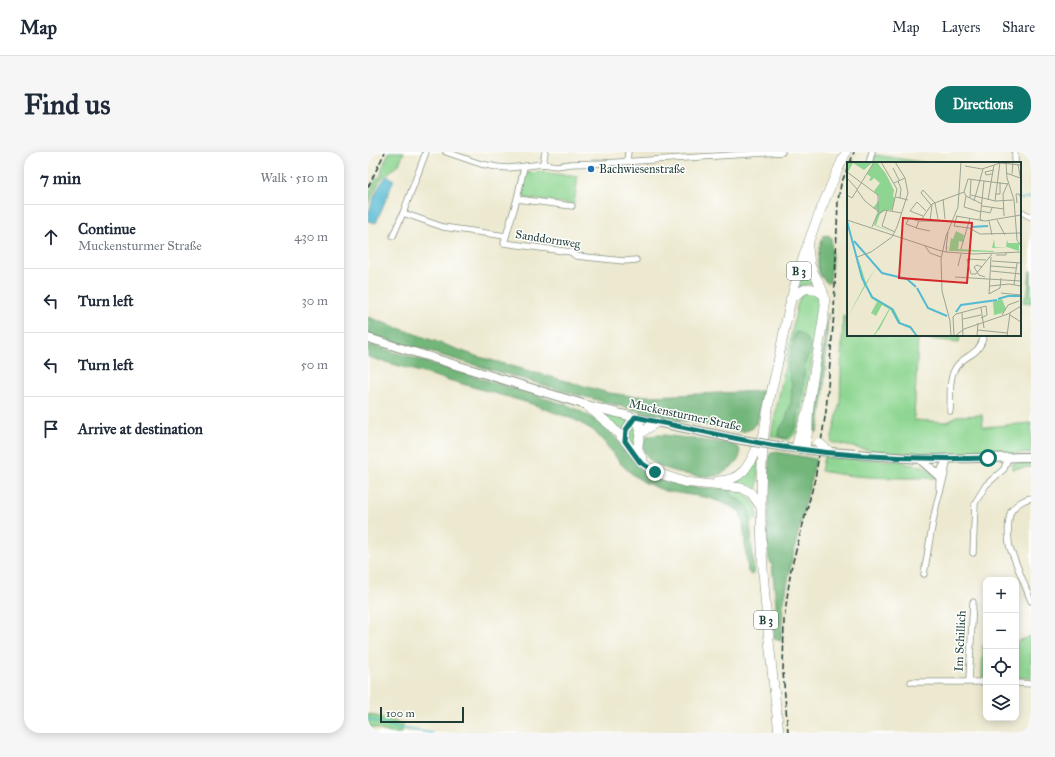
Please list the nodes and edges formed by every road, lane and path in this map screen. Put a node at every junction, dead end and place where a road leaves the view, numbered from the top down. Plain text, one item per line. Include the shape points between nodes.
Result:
1 (426, 152) edge
2 (446, 152) edge
3 (545, 152) edge
4 (628, 152) edge
5 (782, 152) edge
6 (846, 152) edge
7 (872, 152) edge
8 (628, 161) junction
9 (869, 162) edge
10 (543, 164) junction
11 (524, 167) junction
12 (517, 199) junction
13 (572, 206) dead end
14 (1021, 212) edge
15 (403, 213) junction
16 (1031, 217) edge
17 (393, 236) dead end
18 (506, 236) junction
19 (808, 243) junction
20 (636, 260) dead end
21 (824, 295) junction
22 (790, 300) junction
23 (984, 336) edge
24 (368, 338) edge
25 (586, 405) junction
26 (809, 408) junction
27 (950, 411) dead end
28 (636, 418) junction
29 (657, 422) junction
30 (809, 431) junction
31 (641, 433) junction
32 (764, 434) junction
33 (625, 441) junction
34 (819, 447) junction
35 (800, 449) junction
36 (830, 452) joint
37 (1031, 457) edge
38 (1008, 458) junction
39 (920, 459) junction
40 (947, 459) junction
41 (939, 476) junction
42 (939, 492) junction
43 (1031, 498) edge
44 (761, 508) junction
45 (972, 553) dead end
46 (924, 574) dead end
47 (1031, 601) edge
48 (972, 602) dead end
49 (969, 681) junction
50 (911, 682) dead end
51 (983, 682) edge
52 (1019, 683) edge
53 (1031, 684) edge
54 (779, 733) edge

1 - 15 street
2 - 11 street via 497,168
3 - 10 street
4 - 8 street
5 - 8 street
6 - 19 main road, B 3
7 - 9 street
8 - 10 street via 557,166
10 - 11 street
11 - 12 street, Sanddornweg
12 - 13 street
12 - 18 street, Sanddornweg
14 - 16 street
15 - 17 street
15 - 18 street via 443,227
18 - 20 street, Sanddornweg via 504,243 571,252 576,256
19 - 21 main road via 810,263
19 - 22 main road, B 3
21 - 22 main road via 814,288 806,288
21 - 26 main road via 824,317
22 - 32 main road, B 3
23 - 27 street via 977,351 957,366 954,372
24 - 25 main road, Muckensturmer Straße
25 - 28 main road, Muckensturmer Straße
25 - 33 main road
26 - 30 main road
26 - 35 main road via 799,436
28 - 29 main road, Muckensturmer Straße
28 - 31 main road
28 - 33 main road via 626,430
29 - 31 main road
29 - 35 main road, Muckensturmer Straße, bridge
30 - 34 main road
30 - 35 main road via 807,440
31 - 32 main road via 638,440 639,453 650,466 674,477 712,481 728,480 740,475 752,461
32 - 44 main road, B 3
33 - 44 main road via 640,462 655,472 684,482 742,488 751,492
34 - 35 main road, Muckensturmer Straße
34 - 36 main road, bridge
36 - 39 main road
37 - 38 main road
38 - 40 main road
38 - 45 street via 1004,469 986,484 975,503
39 - 40 main road
39 - 41 main road
40 - 41 street
40 - 42 street via 947,469
41 - 42 street
42 - 46 street
43 - 47 street via 1025,499 1012,510 1009,525 1010,548
44 - 54 main road, B 3 via 766,618
48 - 49 street, Im Schillich
49 - 50 street
49 - 51 street
52 - 53 street

